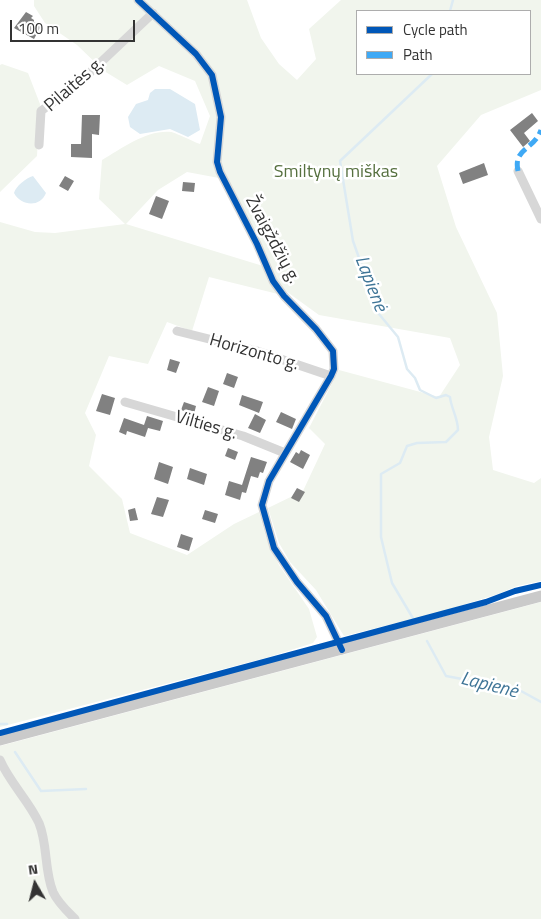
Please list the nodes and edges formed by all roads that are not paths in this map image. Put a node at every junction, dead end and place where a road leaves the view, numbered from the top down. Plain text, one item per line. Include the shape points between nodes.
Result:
1 (138, 0) edge
2 (153, 13) junction
3 (39, 145) dead end
4 (518, 171) dead end
5 (541, 219) edge
6 (177, 331) dead end
7 (331, 376) junction
8 (125, 402) dead end
9 (285, 453) junction
10 (541, 596) edge
11 (342, 650) junction
12 (0, 740) edge
13 (0, 760) edge
14 (75, 919) edge

1 - 2 street, Žvaigždžių g.
2 - 3 street, Pilaitės g. via 81,81 41,111
2 - 7 street, Žvaigždžių g. via 196,54 212,75 221,117 217,162 220,172 273,281 333,351
4 - 5 street
6 - 7 street, Horizonto g.
7 - 9 street, Žvaigždžių g.
8 - 9 street, Vilties g. via 243,436
9 - 11 street, Žvaigždžių g. via 269,481 262,504 274,548 326,616
10 - 11 main road
11 - 12 main road
13 - 14 street via 40,825 53,892

